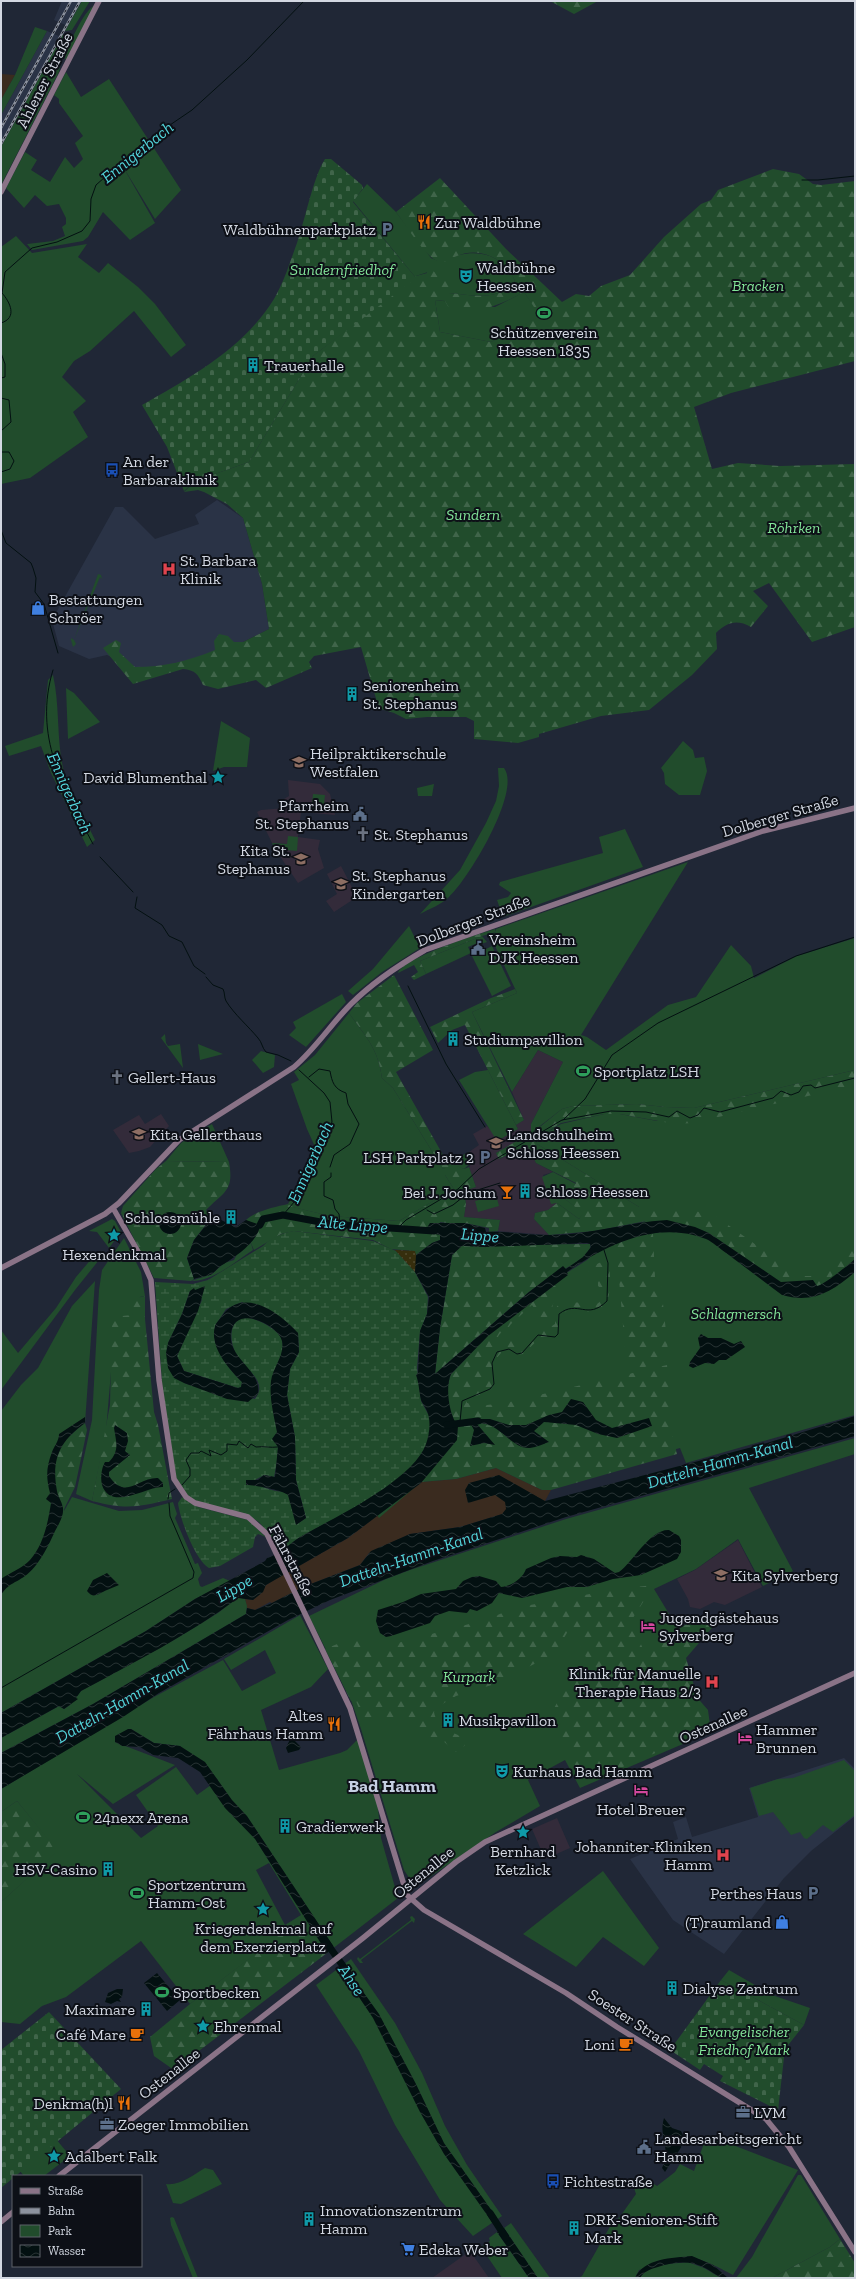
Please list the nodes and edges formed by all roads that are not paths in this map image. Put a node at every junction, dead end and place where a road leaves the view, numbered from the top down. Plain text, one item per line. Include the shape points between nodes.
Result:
1 (99, 1) edge
2 (1, 192) edge
3 (855, 808) edge
4 (113, 1208) junction
5 (1, 1268) edge
6 (855, 1673) edge
7 (409, 1897) junction
8 (60, 2175) edge
9 (12, 2213) edge
10 (1, 2222) edge
11 (855, 2252) edge

1 - 2 main road, Ahlener Straße
3 - 4 main road, Dolberger Straße via 763,831 425,950 388,973 352,1002 307,1056 294,1067 179,1140
4 - 5 main road, Dolberger Straße
4 - 7 main road, Fährstraße via 145,1264 151,1280 160,1380 174,1479 186,1496 195,1503 242,1515 265,1532 355,1721
6 - 7 main road, Ostenallee via 497,1835
7 - 8 main road, Ostenallee via 330,1964
7 - 11 main road, Soester Straße via 424,1910 566,1993 766,2119 789,2147
9 - 10 main road

